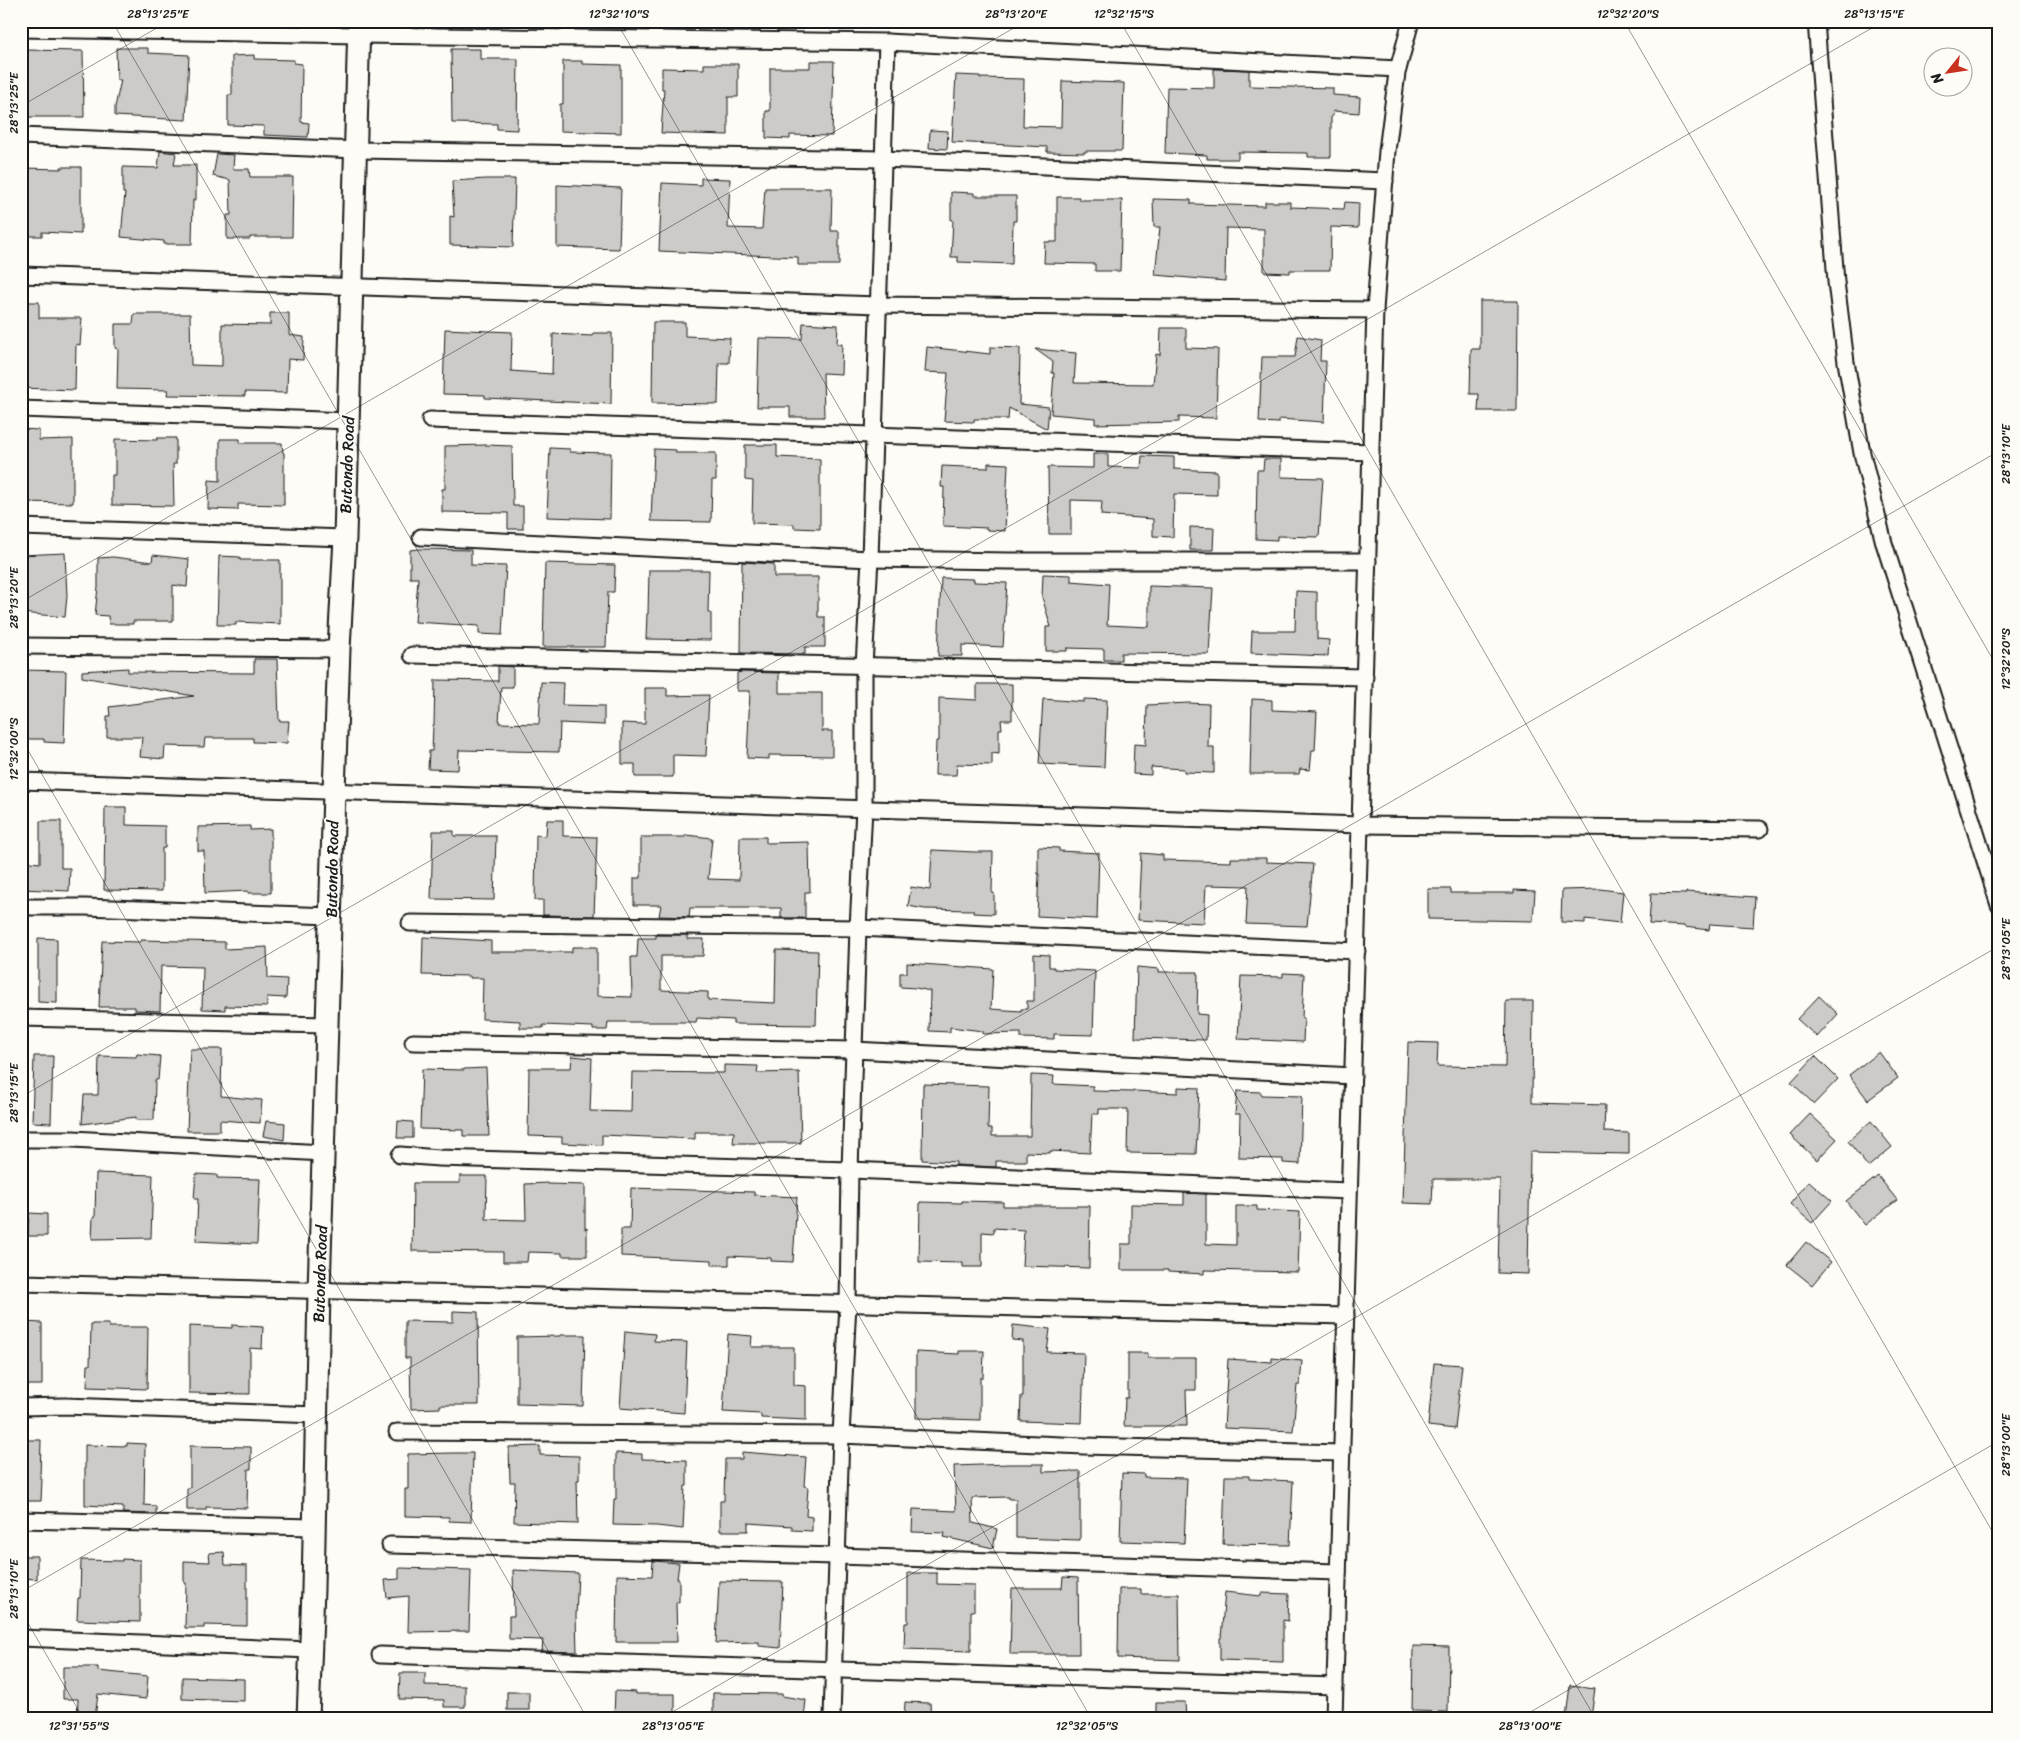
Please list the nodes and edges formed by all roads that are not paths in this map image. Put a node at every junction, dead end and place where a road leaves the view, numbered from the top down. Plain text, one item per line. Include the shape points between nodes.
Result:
1 (1411, 21) edge
2 (1816, 21) edge
3 (359, 28) edge
4 (21, 29) edge
5 (887, 42) junction
6 (1398, 69) junction
7 (21, 136) edge
8 (357, 150) junction
9 (883, 159) junction
10 (1385, 180) junction
11 (21, 275) edge
12 (352, 286) junction
13 (878, 305) junction
14 (1375, 310) junction
15 (21, 409) edge
16 (430, 420) dead end
17 (349, 421) junction
18 (874, 436) junction
19 (1371, 452) junction
20 (21, 527) edge
21 (421, 537) dead end
22 (345, 538) junction
23 (870, 558) junction
24 (1368, 560) junction
25 (21, 646) edge
26 (339, 649) junction
27 (412, 655) dead end
28 (864, 666) junction
29 (1365, 677) junction
30 (21, 781) edge
31 (334, 792) junction
32 (864, 808) junction
33 (1360, 825) junction
34 (1760, 829) dead end
35 (1999, 905) edge
36 (21, 907) edge
37 (331, 916) junction
38 (410, 923) dead end
39 (858, 928) junction
40 (1357, 951) junction
41 (21, 1018) edge
42 (327, 1025) junction
43 (413, 1042) dead end
44 (854, 1050) junction
45 (1353, 1076) junction
46 (21, 1139) edge
47 (324, 1153) junction
48 (400, 1155) dead end
49 (850, 1170) junction
50 (1349, 1191) junction
51 (21, 1283) edge
52 (319, 1291) junction
53 (848, 1304) junction
54 (1346, 1316) junction
55 (21, 1407) edge
56 (316, 1415) junction
57 (397, 1432) dead end
58 (841, 1435) junction
59 (1342, 1453) junction
60 (21, 1520) edge
61 (314, 1527) junction
62 (390, 1545) dead end
63 (838, 1556) junction
64 (1338, 1572) junction
65 (21, 1638) edge
66 (311, 1650) junction
67 (380, 1655) dead end
68 (834, 1671) junction
69 (1335, 1686) junction
70 (308, 1718) edge
71 (832, 1718) edge
72 (1334, 1718) edge

1 - 6 street
2 - 35 street via 1836,282 1862,453 1884,543
3 - 4 street
3 - 5 street
3 - 8 street, Butondo Road
5 - 6 street
5 - 9 street
6 - 10 street
7 - 8 street
8 - 9 street
8 - 12 street, Butondo Road
9 - 10 street
9 - 13 street
10 - 14 street
11 - 12 street
12 - 13 street
12 - 17 street, Butondo Road
13 - 14 street
13 - 18 street
14 - 19 street
15 - 17 street
16 - 18 street
17 - 22 street, Butondo Road
18 - 19 street
18 - 23 street
19 - 24 street
20 - 22 street
21 - 23 street
22 - 26 street, Butondo Road
23 - 24 street
23 - 28 street
24 - 29 street
25 - 26 street
26 - 31 street, Butondo Road
27 - 28 street
28 - 29 street
28 - 32 street
29 - 33 street
30 - 31 street
31 - 32 street
31 - 37 street, Butondo Road
32 - 33 street
32 - 39 street
33 - 34 street
33 - 40 street
36 - 37 street
37 - 42 street, Butondo Road
38 - 39 street
39 - 40 street
39 - 44 street
40 - 45 street
41 - 42 street
42 - 47 street, Butondo Road
43 - 44 street
44 - 45 street
44 - 49 street
45 - 50 street
46 - 47 street
47 - 52 street, Butondo Road
48 - 49 street
49 - 50 street
49 - 53 street
50 - 54 street
51 - 52 street
52 - 53 street
52 - 56 street, Butondo Road
53 - 54 street
53 - 58 street
54 - 59 street
55 - 56 street
56 - 61 street, Butondo Road
57 - 58 street
58 - 59 street
58 - 63 street
59 - 64 street
60 - 61 street
61 - 66 street, Butondo Road
62 - 63 street
63 - 64 street
63 - 68 street
64 - 69 street
65 - 66 street
66 - 70 street, Butondo Road
67 - 68 street
68 - 69 street
68 - 71 street
69 - 72 street

